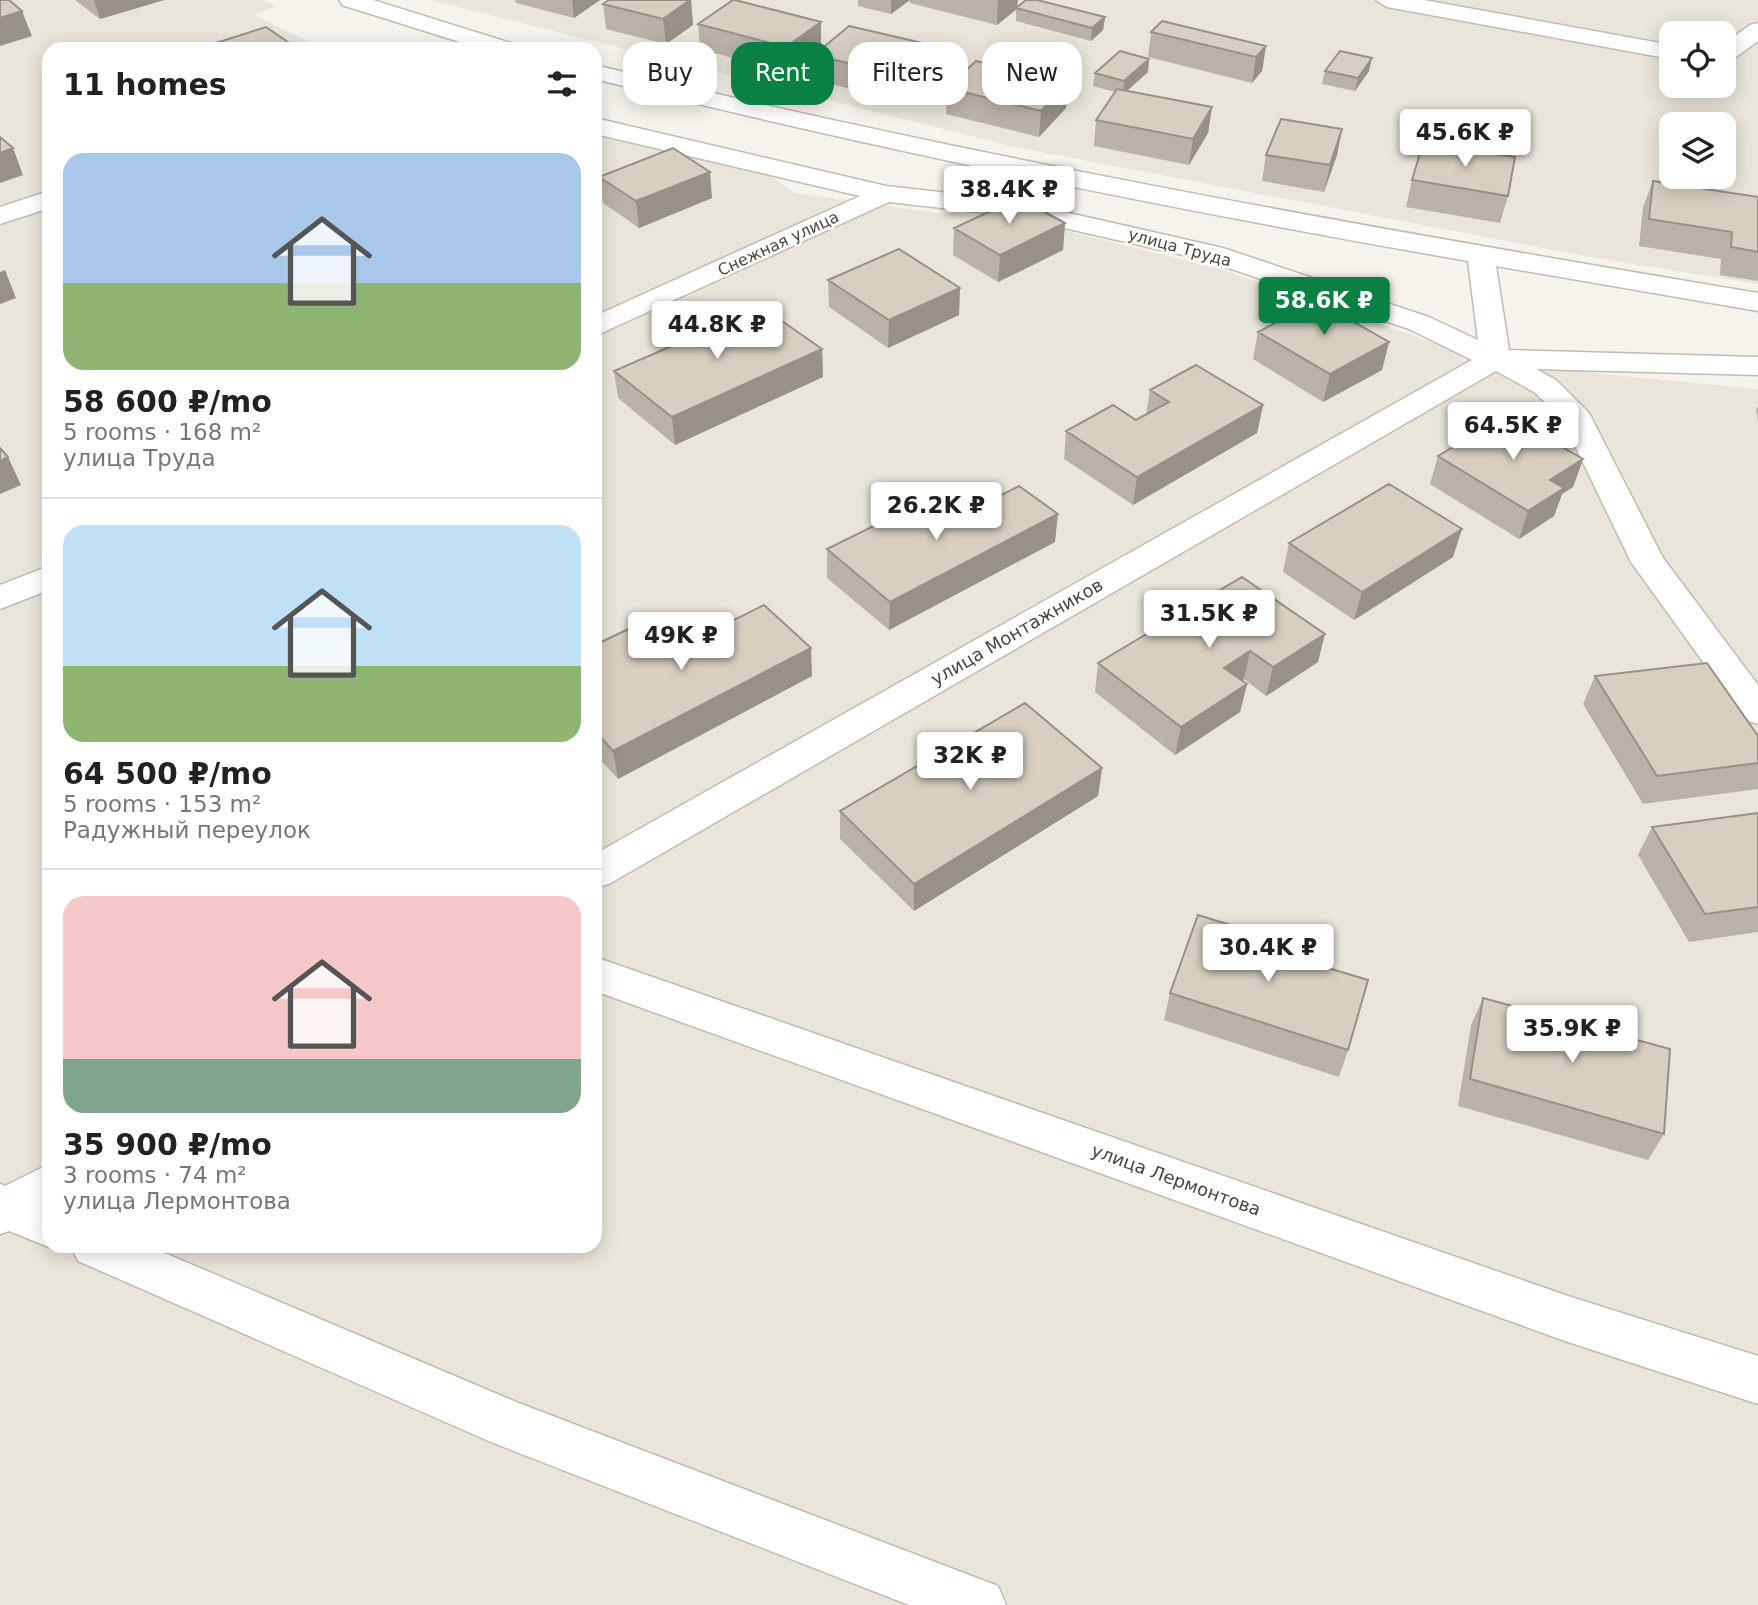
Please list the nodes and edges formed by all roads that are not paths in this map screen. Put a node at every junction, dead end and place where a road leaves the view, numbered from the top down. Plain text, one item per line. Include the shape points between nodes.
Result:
1 (350, 0) edge
2 (1387, 0) edge
3 (1758, 30) edge
4 (484, 42) edge
5 (1736, 46) edge
6 (1659, 50) edge
7 (602, 74) edge
8 (602, 128) edge
9 (886, 194) junction
10 (42, 202) edge
11 (0, 216) edge
12 (1481, 256) junction
13 (1758, 302) edge
14 (602, 324) edge
15 (1494, 359) junction
16 (1758, 366) edge
17 (42, 580) edge
18 (0, 598) edge
19 (1758, 710) edge
20 (602, 869) edge
21 (602, 976) edge
22 (42, 1191) edge
23 (14, 1213) edge
24 (111, 1253) edge
25 (1758, 1380) edge
26 (979, 1605) edge

1 - 4 street
2 - 6 street
3 - 5 street
7 - 12 street via 916,149
8 - 9 street, улица Труда
9 - 14 street, Снежная улица
9 - 15 street, улица Труда via 1012,208 1213,254 1419,323
10 - 11 street
12 - 13 street
12 - 15 street
15 - 16 street, улица Труда
15 - 19 street via 1545,386 1574,413 1648,562
15 - 20 street, улица Монтажников
17 - 18 street
21 - 25 street, улица Лермонтова via 1568,1319
22 - 23 street
24 - 26 street via 509,1424

